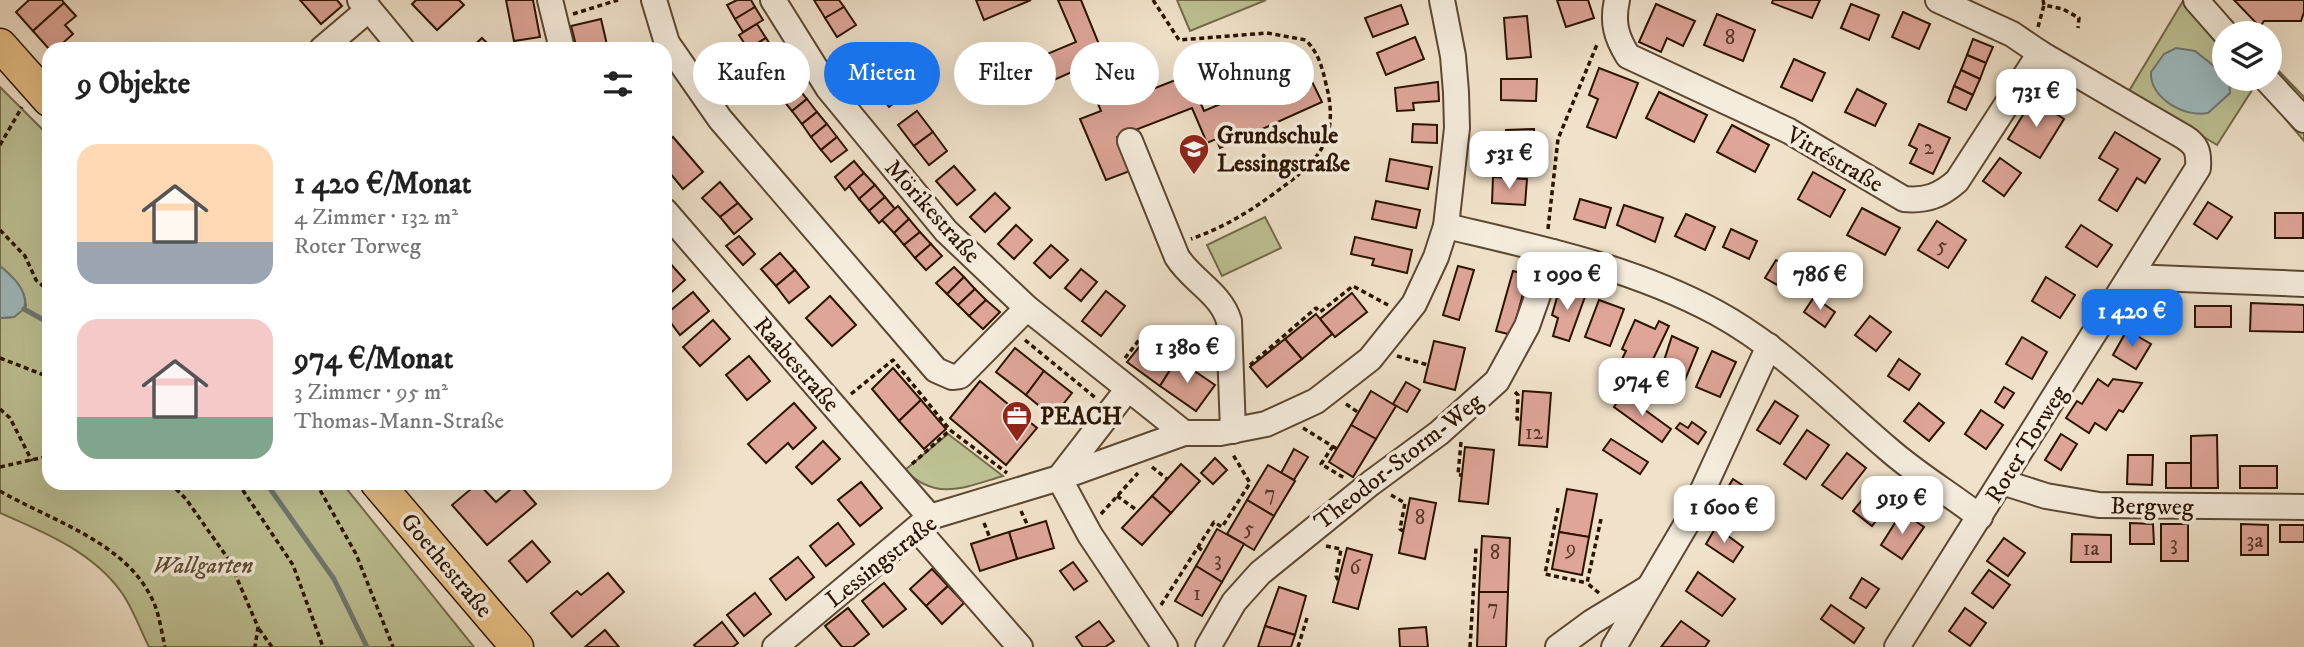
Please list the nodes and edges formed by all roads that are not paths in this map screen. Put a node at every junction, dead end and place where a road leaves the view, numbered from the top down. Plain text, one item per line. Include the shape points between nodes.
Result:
1 (654, 0) edge
2 (773, 0) edge
3 (1442, 0) edge
4 (1938, 0) edge
5 (2196, 0) edge
6 (365, 5) edge
7 (552, 10) edge
8 (1615, 10) edge
9 (2214, 21) edge
10 (329, 42) edge
11 (396, 42) edge
12 (560, 42) edge
13 (667, 42) edge
14 (0, 44) edge
15 (672, 50) edge
16 (2040, 53) junction
17 (0, 56) edge
18 (2277, 91) edge
19 (34, 93) edge
20 (2304, 120) edge
21 (1130, 141) dead end
22 (672, 219) edge
23 (1446, 226) junction
24 (1549, 251) junction
25 (2130, 277) junction
26 (2304, 284) edge
27 (1027, 308) junction
28 (1769, 346) junction
29 (1127, 390) junction
30 (1226, 432) junction
31 (1184, 433) junction
32 (1040, 482) junction
33 (2002, 482) junction
34 (383, 490) edge
35 (2304, 507) edge
36 (1980, 517) junction
37 (924, 523) junction
38 (1652, 586) junction
39 (517, 647) edge
40 (775, 647) edge
41 (1020, 647) edge
42 (1164, 647) edge
43 (1208, 647) edge
44 (1558, 647) edge
45 (1614, 647) edge
46 (1896, 647) edge

1 - 13 street
2 - 27 street, Mörikestraße via 828,88 893,168 946,231
3 - 23 street via 1453,56 1457,128
4 - 16 street via 2012,34
5 - 9 street
6 - 10 street
6 - 11 street
7 - 12 street
8 - 16 street, Vitréstraße via 1619,42 1628,56 1789,131 1904,199 1922,201 1945,192 1957,181
14 - 19 main road
15 - 27 street via 713,110 936,370 960,376
16 - 25 street, Roter Torweg via 2195,144 2198,168
17 - 19 main road
18 - 20 street
21 - 30 street via 1188,274 1226,308 1231,382
22 - 37 street, Raabestraße
23 - 24 street
23 - 30 street via 1414,304 1378,351 1331,392 1295,413
24 - 28 street via 1682,295
24 - 43 street, Theodor-Storm-Weg via 1527,326 1497,381 1440,433 1299,540 1241,594
25 - 26 street
25 - 33 street, Roter Torweg
27 - 29 street, Mörikestraße
28 - 36 street via 1889,451
28 - 38 street via 1690,518
29 - 31 street, Mörikestraße
29 - 32 street via 1113,412
30 - 31 street
31 - 32 street, Lessingstraße
32 - 37 street, Lessingstraße
32 - 42 street via 1090,536
33 - 35 street, Bergweg via 2046,496 2109,506
33 - 36 street, Roter Torweg
34 - 39 main road, Goethestraße
36 - 46 street, Roter Torweg
37 - 40 street, Lessingstraße
37 - 41 street, Raabestraße
38 - 44 street
38 - 45 street

